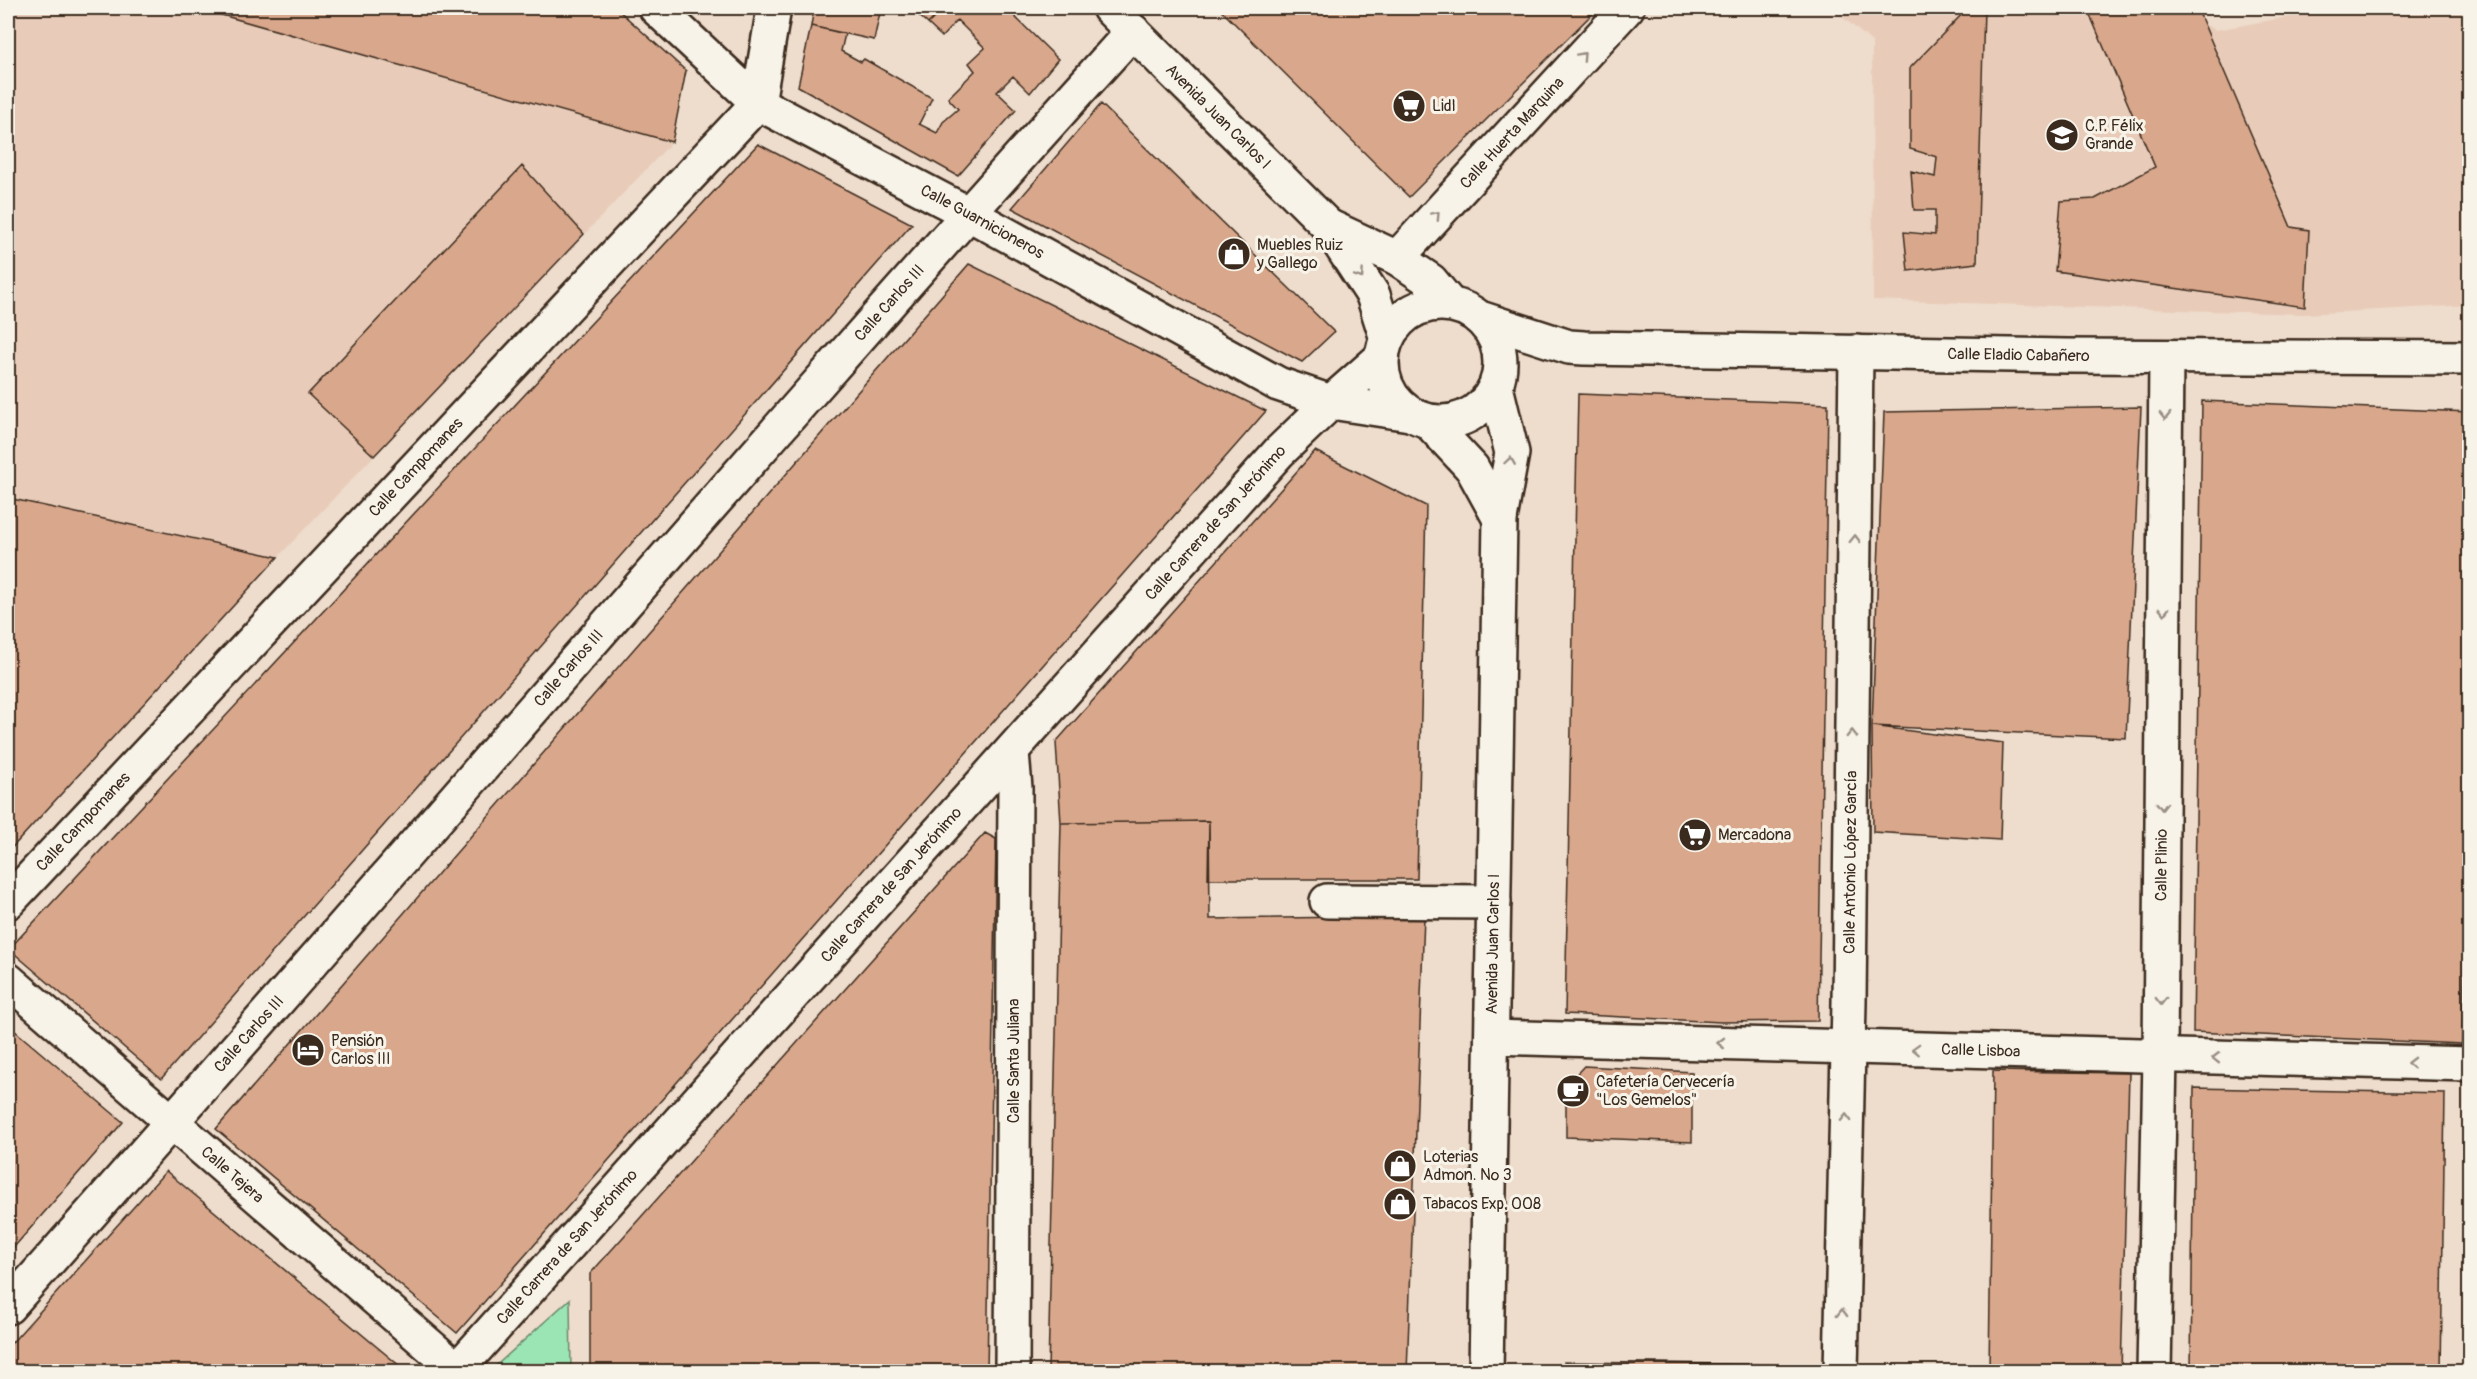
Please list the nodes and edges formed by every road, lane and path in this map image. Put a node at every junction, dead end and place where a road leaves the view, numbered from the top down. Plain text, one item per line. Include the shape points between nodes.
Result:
1 (656, 8) edge
2 (774, 8) edge
3 (1109, 8) edge
4 (1623, 9) edge
5 (1133, 31) junction
6 (758, 103) junction
7 (969, 214) junction
8 (1328, 226) junction
9 (1396, 258) junction
10 (1450, 304) junction
11 (1483, 319) junction
12 (1569, 347) junction
13 (1384, 348) junction
14 (1856, 352) junction
15 (2166, 357) junction
16 (2469, 358) edge
17 (1499, 377) junction
18 (1331, 402) junction
19 (1419, 418) junction
20 (1500, 519) junction
21 (1012, 752) junction
22 (1327, 901) dead end
23 (8, 902) edge
24 (1494, 902) junction
25 (8, 980) edge
26 (1492, 1037) junction
27 (1848, 1047) junction
28 (2160, 1056) junction
29 (2469, 1064) edge
30 (172, 1123) junction
31 (8, 1307) edge
32 (457, 1371) edge
33 (1012, 1371) edge
34 (1486, 1371) edge
35 (1841, 1371) edge
36 (2154, 1371) edge

1 - 6 street, Calle Guarnicioneros
2 - 6 street
3 - 5 street, Avenida Juan Carlos I
9 -> 4 street, Calle Huerta Marquina
5 - 7 street, Calle Carlos III
5 - 8 street, Avenida Juan Carlos I
6 - 7 street, Calle Guarnicioneros
6 - 23 street, Calle Campomanes
7 - 18 street, Calle Guarnicioneros via 1278,384
7 - 30 street, Calle Carlos III
8 - 9 street, Avenida Juan Carlos I
8 -> 13 street, Avenida Juan Carlos I via 1373,295
9 - 10 street, Avenida Juan Carlos I via 1431,281
10 - 11 street
10 - 13 street via 1431,304 1413,310 1398,322
11 - 12 street, Calle Eladio Cabañero
11 - 17 street via 1500,350
12 - 14 street, Calle Eladio Cabañero
12 - 17 street, Calle Eladio Cabañero
13 - 18 street, Calle Carrera de San Jerónimo
13 - 19 street via 1382,374 1388,390 1397,403
14 - 15 street, Calle Eladio Cabañero
27 -> 14 street, Calle Antonio López García
15 - 16 street, Calle Eladio Cabañero
15 -> 28 street, Calle Plinio
17 - 19 street via 1485,404 1468,416 1449,422
20 -> 17 street, Avenida Juan Carlos I via 1512,453
18 - 19 street
18 - 21 street, Calle Carrera de San Jerónimo via 1279,452
19 - 20 street, Avenida Juan Carlos I via 1472,468
20 - 24 street, Avenida Juan Carlos I
21 - 32 street, Calle Carrera de San Jerónimo
21 - 33 street, Calle Santa Juliana
22 - 24 street
24 - 26 street, Avenida Juan Carlos I
25 - 30 street, Calle Tejera
27 -> 26 street, Calle Lisboa
26 - 34 street, Avenida Juan Carlos I
28 -> 27 street, Calle Lisboa
35 -> 27 street, Calle Antonio López García
29 -> 28 street, Calle Lisboa
28 - 36 street, Calle Plinio
30 - 31 street, Calle Carlos III
30 - 32 street, Calle Tejera

